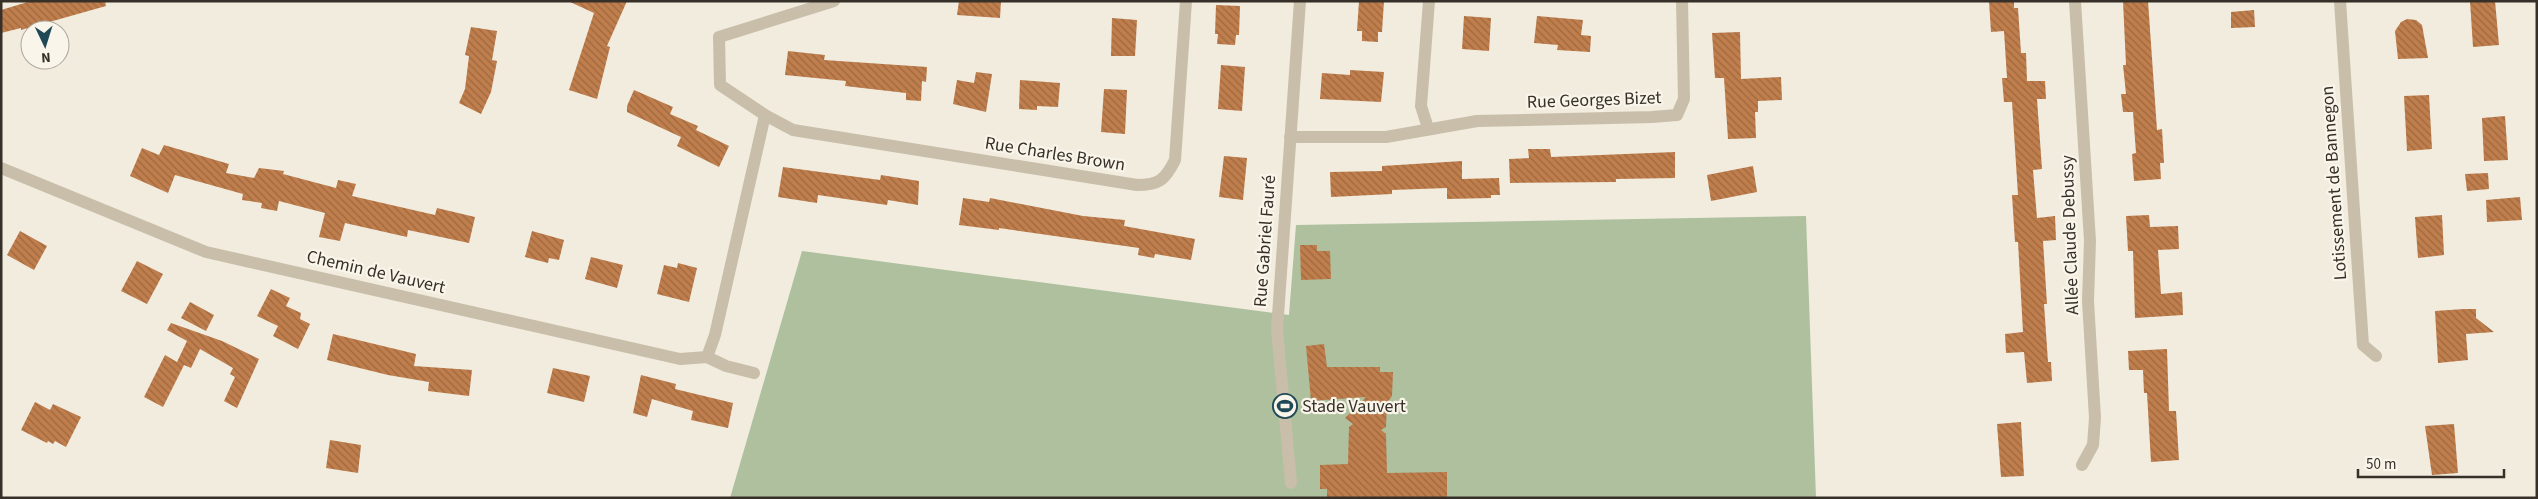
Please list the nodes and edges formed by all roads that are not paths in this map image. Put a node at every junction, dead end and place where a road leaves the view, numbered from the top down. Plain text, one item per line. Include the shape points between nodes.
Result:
1 (834, 1) edge
2 (1186, 1) edge
3 (1300, 1) edge
4 (1429, 1) edge
5 (1682, 1) edge
6 (2075, 1) edge
7 (2340, 1) edge
8 (765, 115) junction
9 (1428, 128) junction
10 (1290, 136) junction
11 (1, 168) edge
12 (2376, 356) dead end
13 (707, 357) junction
14 (754, 373) dead end
15 (2082, 466) dead end
16 (1291, 483) dead end

1 - 8 street, Rue Charles Brown via 719,37 720,85
2 - 8 street, Rue Charles Brown via 1175,160 1167,176 1152,185 794,130
3 - 10 street, Rue Gabriel Fauré
4 - 9 street via 1421,106
5 - 9 street, Rue Georges Bizet via 1684,98 1677,115 1477,121
6 - 15 street, Allée Claude Debussy via 2090,241 2088,301 2095,418 2093,445
7 - 12 street, Lotissement de Bannegon via 2363,344
8 - 13 street via 715,335
9 - 10 street, Rue Georges Bizet via 1386,137
10 - 16 street, Rue Gabriel Fauré via 1277,330
11 - 13 street, Chemin de Vauvert via 206,252 680,359
13 - 14 street, Chemin de Vauvert

